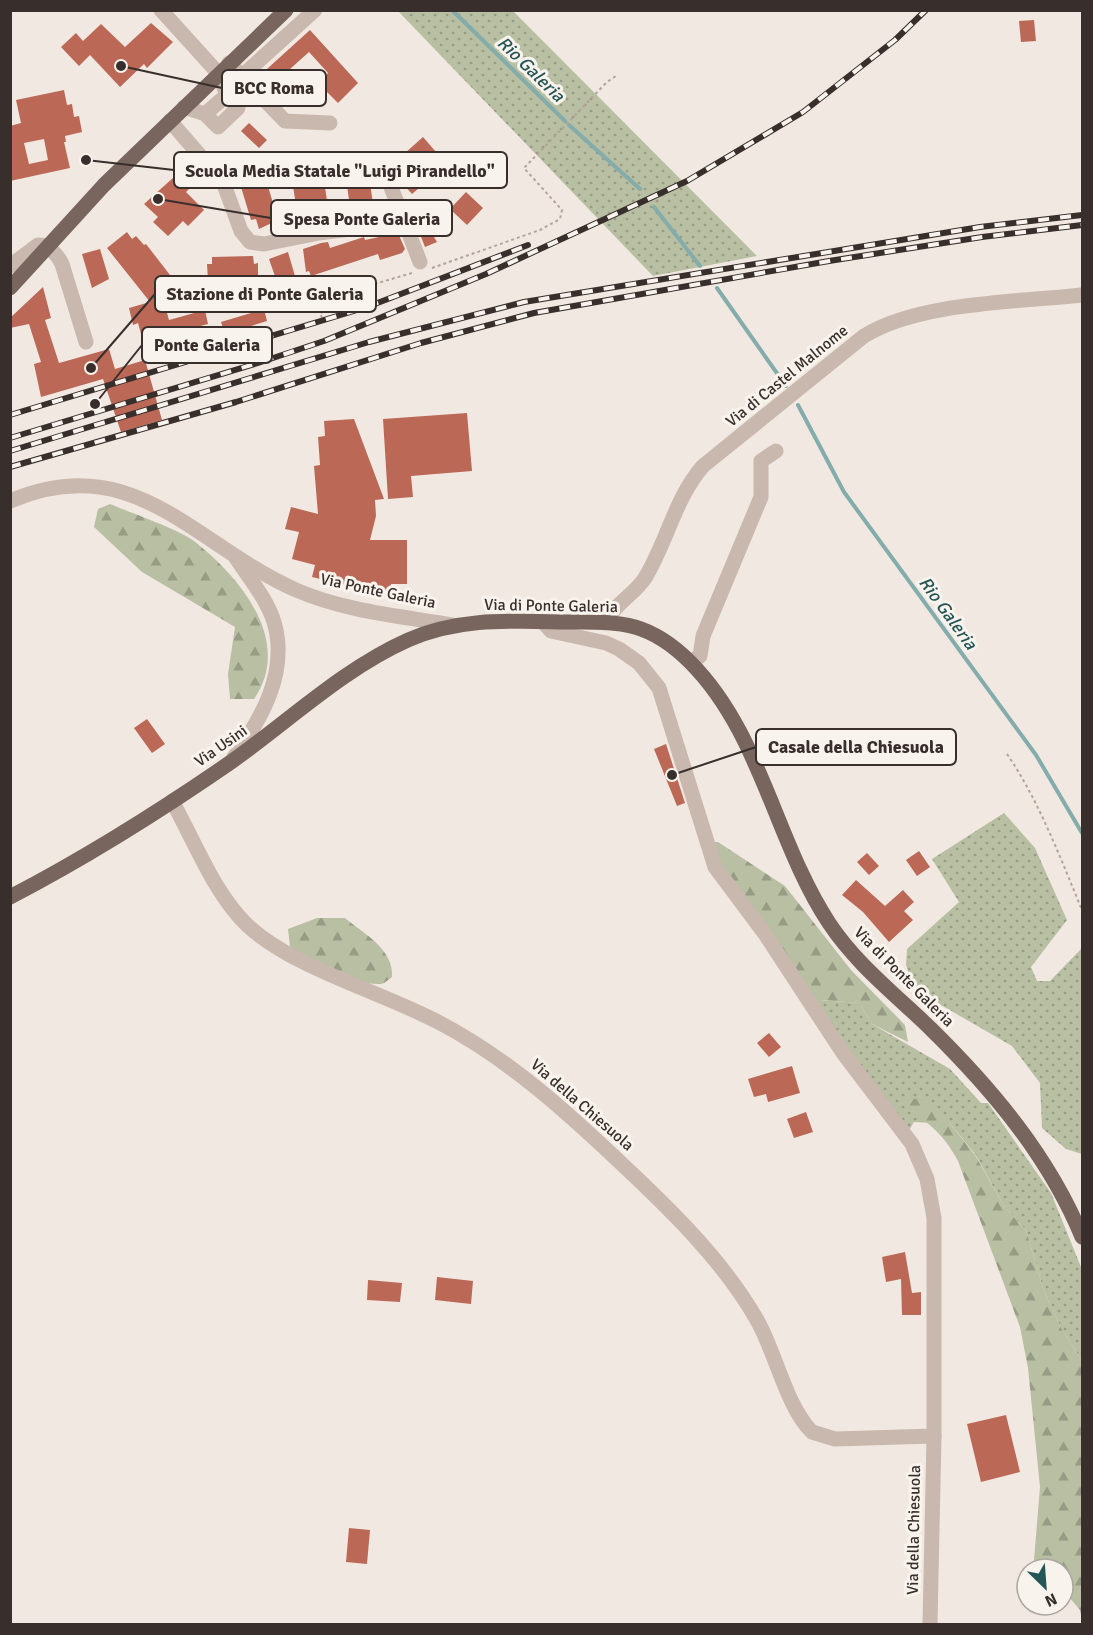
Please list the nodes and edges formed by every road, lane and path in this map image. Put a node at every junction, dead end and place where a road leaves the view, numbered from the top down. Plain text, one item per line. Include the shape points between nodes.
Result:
1 (161, 10) edge
2 (286, 10) edge
3 (315, 10) edge
4 (224, 68) junction
5 (242, 76) junction
6 (616, 76) dead end
7 (184, 107) junction
8 (170, 121) junction
9 (330, 123) dead end
10 (382, 164) dead end
11 (404, 222) junction
12 (48, 247) junction
13 (10, 266) edge
14 (422, 268) junction
15 (10, 288) edge
16 (1083, 295) edge
17 (322, 318) dead end
18 (86, 342) dead end
19 (776, 451) dead end
20 (10, 501) edge
21 (234, 556) junction
22 (542, 621) junction
23 (605, 623) junction
24 (452, 625) junction
25 (690, 662) junction
26 (1007, 754) dead end
27 (232, 761) junction
28 (172, 801) junction
29 (10, 897) edge
30 (1083, 910) edge
31 (1083, 1238) edge
32 (934, 1436) junction
33 (930, 1624) edge

1 - 4 street
2 - 4 main road
3 - 5 street
4 - 5 street
4 - 7 main road
4 - 7 street via 227,94 205,114
5 - 9 street via 285,121
6 - 14 path via 524,168 562,210 560,219 540,230
7 - 8 main road
8 - 11 street via 223,182 242,234 250,242 264,244
8 - 12 main road via 89,199
10 - 11 street
11 - 14 street
12 - 13 street via 33,247
12 - 15 main road
12 - 18 street via 62,264
14 - 17 path via 371,285 368,297 320,313
16 - 23 street, Via di Castel Malnome via 921,313 876,328 703,466 692,479 644,579 614,607
19 - 25 street via 761,461 761,497 702,636 700,656
20 - 21 street, Via Ponte Galeria via 62,486 125,492 157,505
21 - 24 street, Via Ponte Galeria via 289,587 320,599
21 - 27 street, Via Ponte Galeria via 269,611 277,654 265,708
22 - 23 main road, Via di Ponte Galeria
22 - 24 main road, Via di Ponte Galeria
22 - 32 street, Via della Chiesuola via 551,631 619,649 639,663 654,681 663,697 715,867 918,1156 930,1189 934,1218
23 - 25 main road, Via di Ponte Galeria via 648,632
24 - 27 main road, Via Usini via 377,657
25 - 31 main road, Via di Ponte Galeria via 728,712 811,894 837,936 998,1100 1055,1181
26 - 30 path via 1021,774
27 - 28 main road, Via Usini
28 - 29 main road, Via Usini via 101,848
28 - 32 street, Via della Chiesuola via 223,894 255,932 301,960 442,1024 494,1056 632,1174 694,1238 741,1296 813,1432 835,1440
32 - 33 street, Via della Chiesuola

